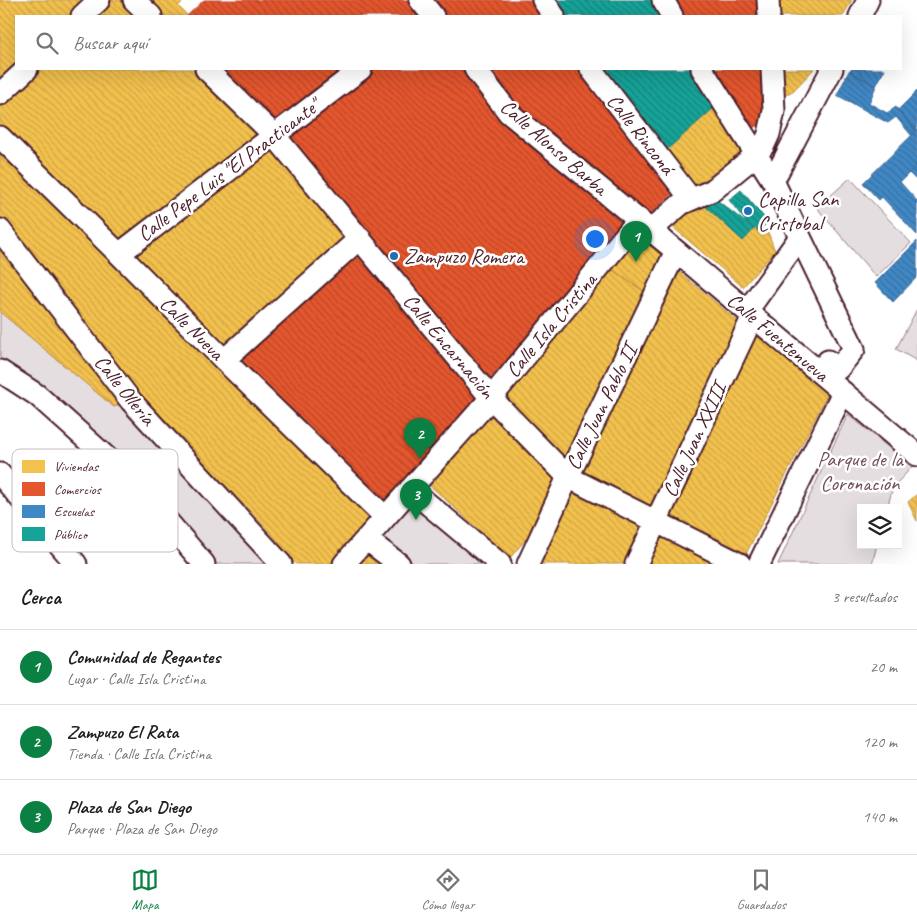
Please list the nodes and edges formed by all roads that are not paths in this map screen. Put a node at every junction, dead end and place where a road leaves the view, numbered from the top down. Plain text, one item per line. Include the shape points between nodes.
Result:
1 (99, 0) edge
2 (134, 0) edge
3 (543, 0) edge
4 (663, 0) edge
5 (768, 0) edge
6 (868, 0) edge
7 (83, 15) edge
8 (150, 15) edge
9 (553, 15) edge
10 (671, 15) edge
11 (769, 15) edge
12 (860, 15) edge
13 (26, 70) edge
14 (207, 70) edge
15 (360, 70) edge
16 (476, 70) edge
17 (592, 70) edge
18 (703, 70) edge
19 (772, 70) edge
20 (831, 70) edge
21 (0, 94) edge
22 (274, 135) junction
23 (0, 137) edge
24 (757, 154) junction
25 (773, 181) junction
26 (691, 198) junction
27 (645, 224) junction
28 (0, 230) edge
29 (800, 237) junction
30 (360, 238) junction
31 (676, 251) junction
32 (119, 254) junction
33 (750, 313) junction
34 (224, 360) junction
35 (0, 371) edge
36 (819, 372) junction
37 (843, 392) junction
38 (491, 398) junction
39 (97, 449) edge
40 (175, 449) edge
41 (178, 452) edge
42 (917, 455) edge
43 (0, 474) edge
44 (568, 477) junction
45 (12, 488) edge
46 (410, 489) junction
47 (385, 517) junction
48 (656, 522) junction
49 (178, 534) edge
50 (366, 539) junction
51 (66, 552) edge
52 (76, 564) edge
53 (204, 564) edge
54 (281, 564) edge
55 (344, 564) edge
56 (399, 564) edge
57 (500, 564) edge
58 (528, 564) edge
59 (636, 564) edge
60 (740, 564) edge
61 (758, 564) edge

1 - 7 street
2 - 8 street
3 - 9 street
4 - 10 street
5 - 11 street
6 - 12 street
13 - 21 street
14 - 22 street, Calle Encarnación
15 - 22 street, Calle Pepe Luis "El Practicante"
16 - 27 street, Calle Alonso Barba via 509,113
17 - 26 street, Calle Rinconá
18 - 24 street
19 - 24 street via 774,111 769,134
20 - 25 street
22 - 30 street, Calle Encarnación
22 - 32 street, Calle Pepe Luis "El Practicante"
23 - 32 street, Calle Nueva
24 - 25 street
24 - 26 street, Calle Isla Cristina via 713,190
25 - 29 street
26 - 27 street, Calle Isla Cristina
27 - 31 street, Calle Fuentenueva
27 - 38 street, Calle Isla Cristina
28 - 40 street, Calle Ollería via 131,401
29 - 33 street, Calle Juan XXIII
29 - 36 street via 854,349 838,369 828,360
30 - 34 street
30 - 38 street, Calle Encarnación
31 - 33 street, Calle Fuentenueva
31 - 44 street, Calle Juan Pablo II
32 - 34 street, Calle Nueva
33 - 36 street, Calle Fuentenueva
33 - 48 street, Calle Juan XXIII
34 - 47 street, Calle Nueva
35 - 39 street via 37,396
36 - 37 street, Calle Fuentenueva
37 - 42 street, Calle Fuentenueva
37 - 61 street
38 - 44 street, Calle Encarnación
38 - 46 street, Calle Isla Cristina
41 - 54 street, Calle Ollería
43 - 45 street
44 - 48 street, Calle Encarnación
44 - 58 street, Calle Juan Pablo II
46 - 47 street, Calle Isla Cristina
46 - 57 street
47 - 50 street, Calle Isla Cristina
48 - 59 street, Calle Juan XXIII
48 - 60 street, Calle Encarnación
49 - 53 street
50 - 55 street, Calle Isla Cristina
50 - 56 street
51 - 52 street

